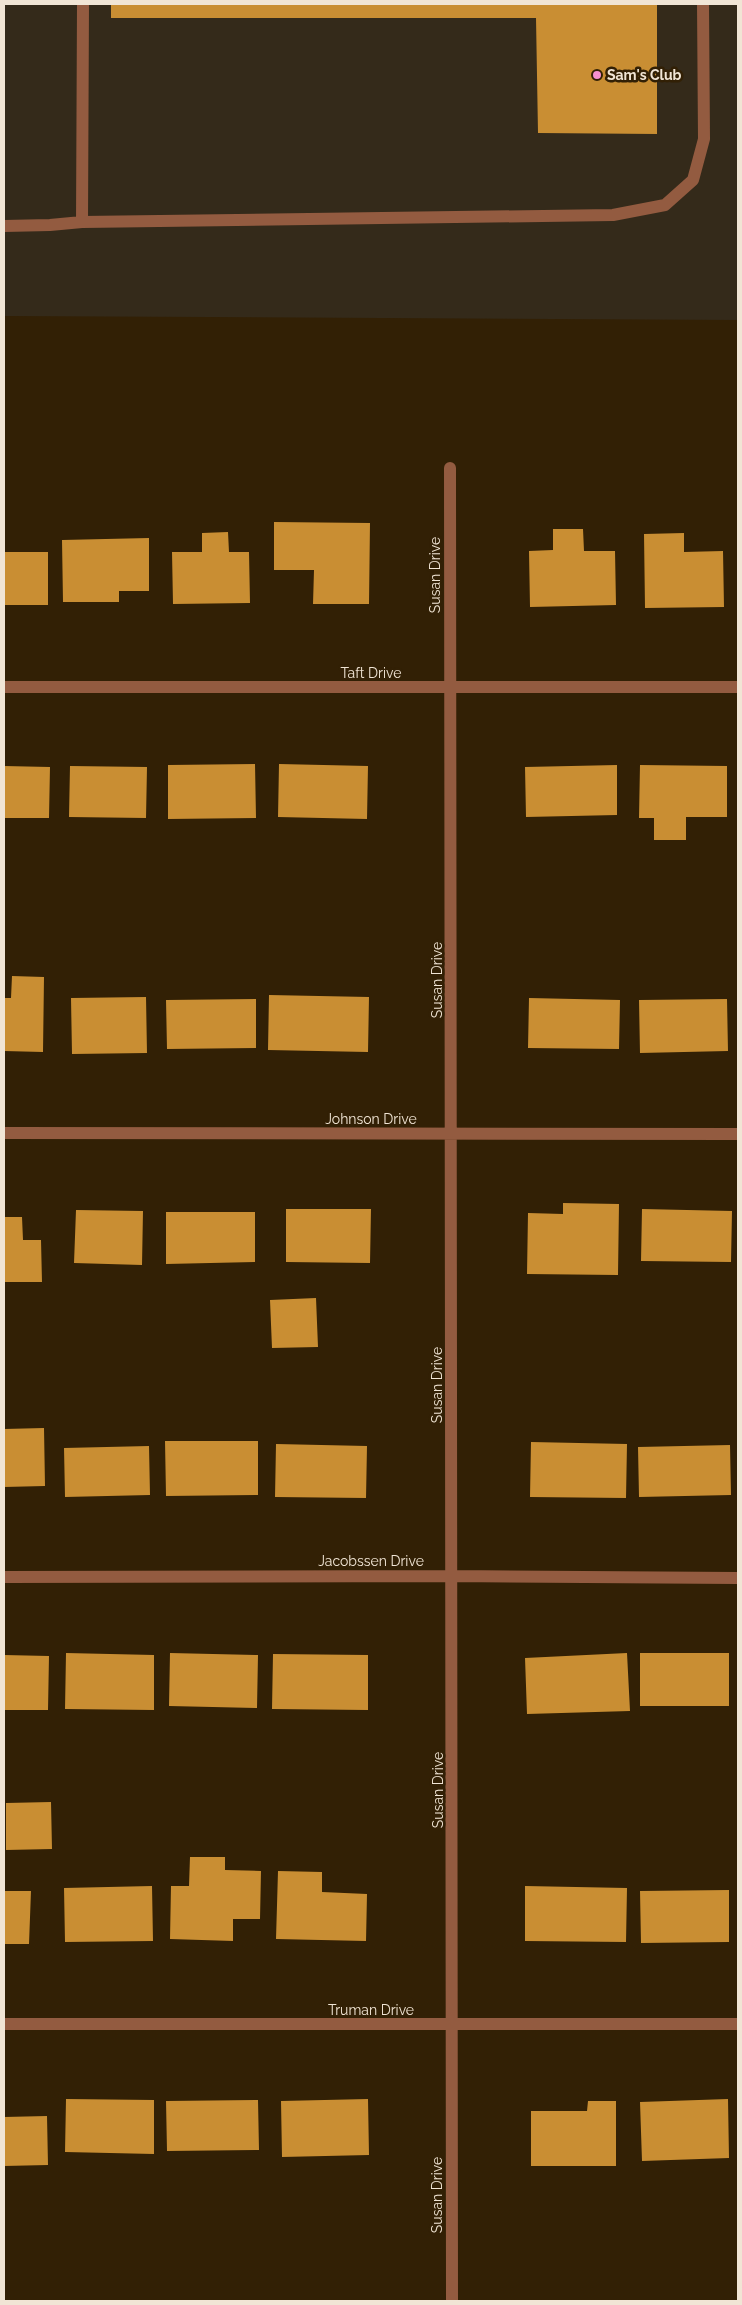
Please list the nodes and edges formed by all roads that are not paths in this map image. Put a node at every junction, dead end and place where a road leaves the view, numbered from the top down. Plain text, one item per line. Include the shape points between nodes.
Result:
1 (83, 4) edge
2 (703, 4) edge
3 (82, 222) junction
4 (4, 226) edge
5 (450, 468) dead end
6 (4, 687) edge
7 (738, 687) edge
8 (450, 688) junction
9 (4, 1133) edge
10 (451, 1134) junction
11 (738, 1134) edge
12 (453, 1576) junction
13 (4, 1577) edge
14 (738, 1578) edge
15 (4, 2024) edge
16 (738, 2024) edge
17 (452, 2025) junction
18 (452, 2301) edge

1 - 3 street
2 - 3 street via 704,140 693,180 665,205 613,215
3 - 4 street
5 - 8 street, Susan Drive
6 - 8 street, Taft Drive
7 - 8 street, Taft Drive
8 - 10 street, Susan Drive
9 - 10 street, Johnson Drive
10 - 11 street, Johnson Drive
10 - 12 street, Susan Drive
12 - 13 street, Jacobssen Drive
12 - 14 street, Jacobssen Drive
12 - 17 street, Susan Drive
15 - 17 street, Truman Drive
16 - 17 street, Truman Drive
17 - 18 street, Susan Drive

